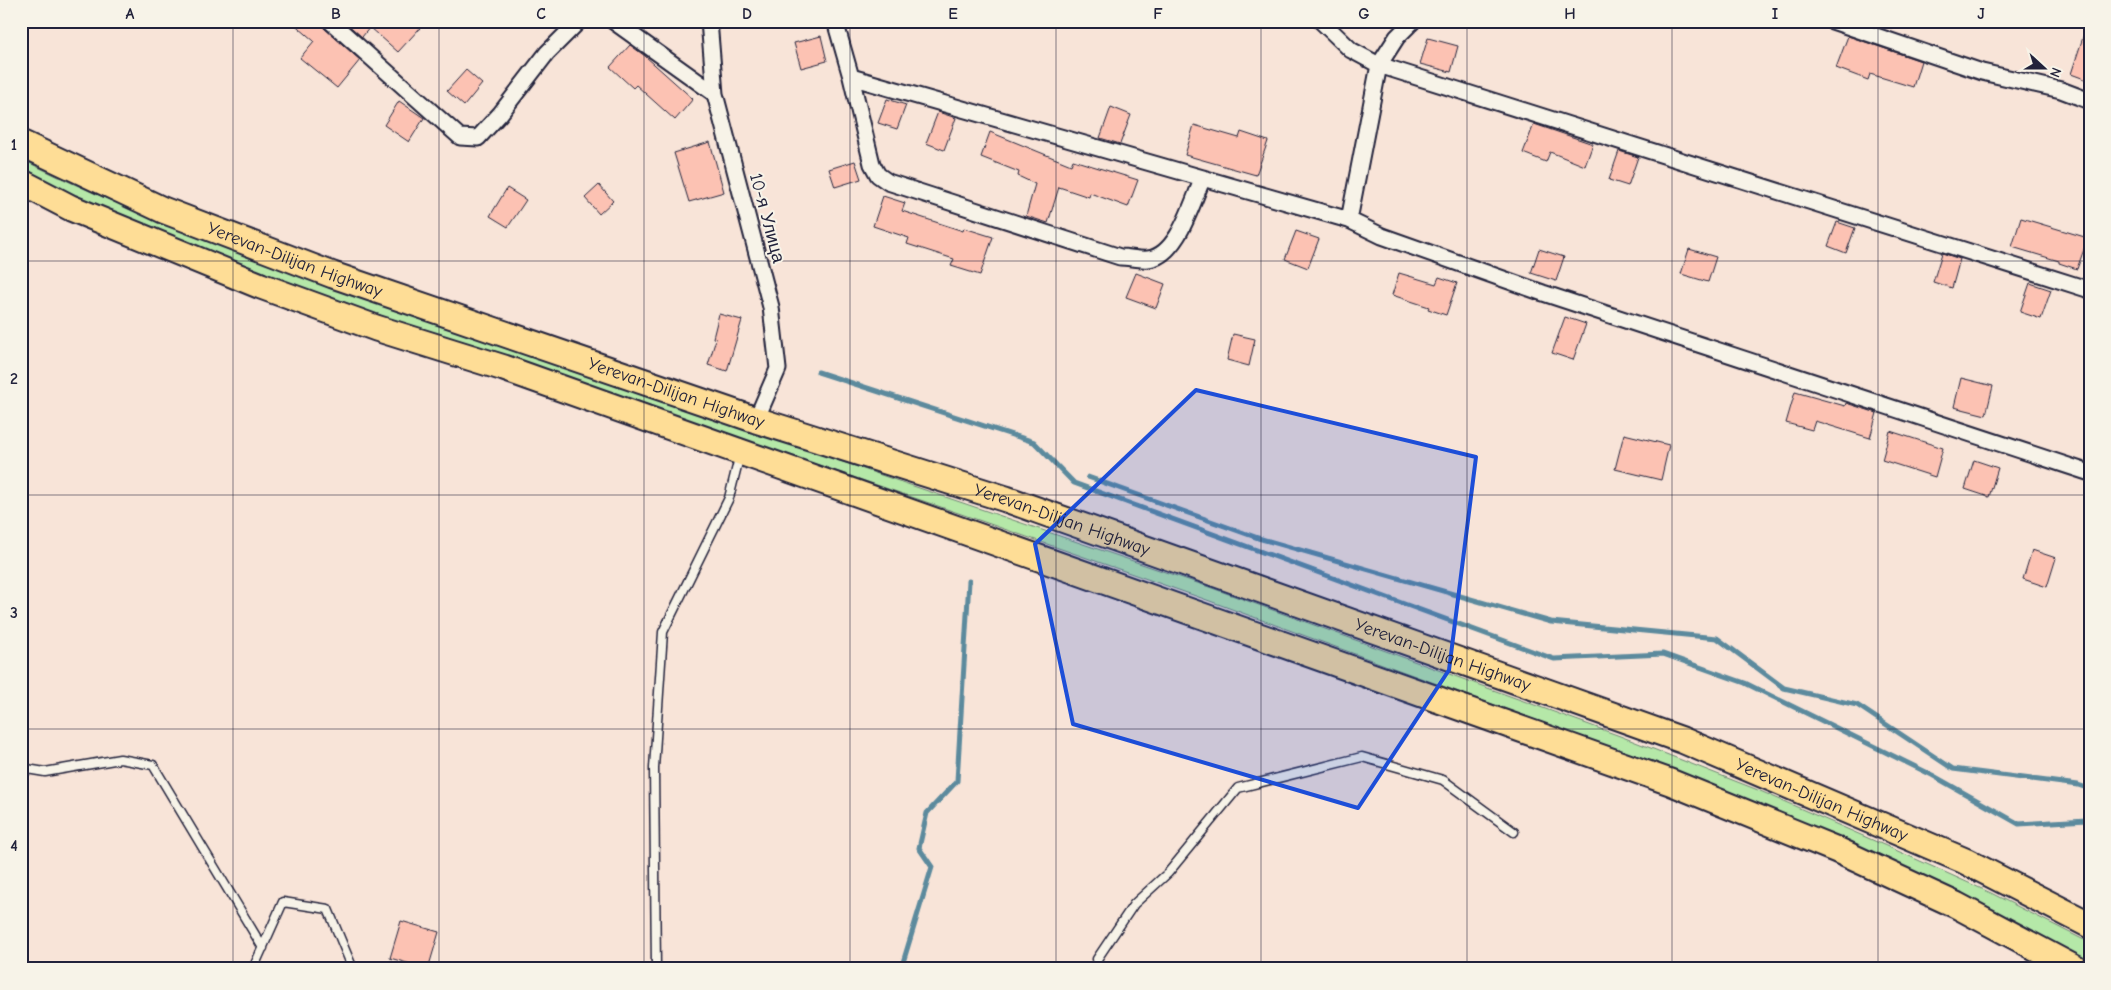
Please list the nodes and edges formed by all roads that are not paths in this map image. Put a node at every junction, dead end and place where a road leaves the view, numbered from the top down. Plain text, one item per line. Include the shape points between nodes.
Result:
1 (330, 21) edge
2 (579, 21) edge
3 (613, 21) edge
4 (708, 21) edge
5 (835, 21) edge
6 (1320, 21) edge
7 (1413, 21) edge
8 (1832, 21) edge
9 (1379, 64) junction
10 (852, 77) junction
11 (716, 94) junction
12 (2090, 101) edge
13 (21, 144) edge
14 (1203, 178) junction
15 (21, 182) edge
16 (1349, 220) junction
17 (2090, 290) edge
18 (756, 420) junction
19 (741, 452) junction
20 (2090, 472) edge
21 (21, 768) edge
22 (1514, 832) dead end
23 (2090, 925) edge
24 (262, 948) junction
25 (253, 969) edge
26 (353, 969) edge
27 (656, 969) edge
28 (1099, 969) edge
29 (2076, 969) edge

1 - 2 street via 460,137 478,138 547,53
3 - 11 street
4 - 11 street, 10-я Улица
5 - 10 street
6 - 9 street via 1351,50
7 - 9 street via 1397,37
8 - 12 street via 1982,72 2061,90
9 - 16 street
9 - 17 street
10 - 14 street
10 - 14 street via 872,164 878,175 888,182 1120,257 1148,259 1163,254 1174,244
11 - 18 street, 10-я Улица via 771,307 778,370
13 - 18 highway, Yerevan-Dilijan Highway via 163,210 333,275
14 - 16 street
15 - 19 highway, Yerevan-Dilijan Highway via 71,208 261,286
16 - 20 street via 1382,236 1543,293
18 - 23 highway, Yerevan-Dilijan Highway via 1006,499 1682,740 1965,861
19 - 27 lane via 729,498 663,632 654,768
19 - 29 highway, Yerevan-Dilijan Highway via 1670,782 1845,854 1956,905
21 - 24 lane via 45,772 120,760 153,765
22 - 28 lane via 1443,780 1362,757 1238,788 1168,872 1134,904 1097,959
24 - 25 lane
24 - 26 lane via 283,902 328,909

